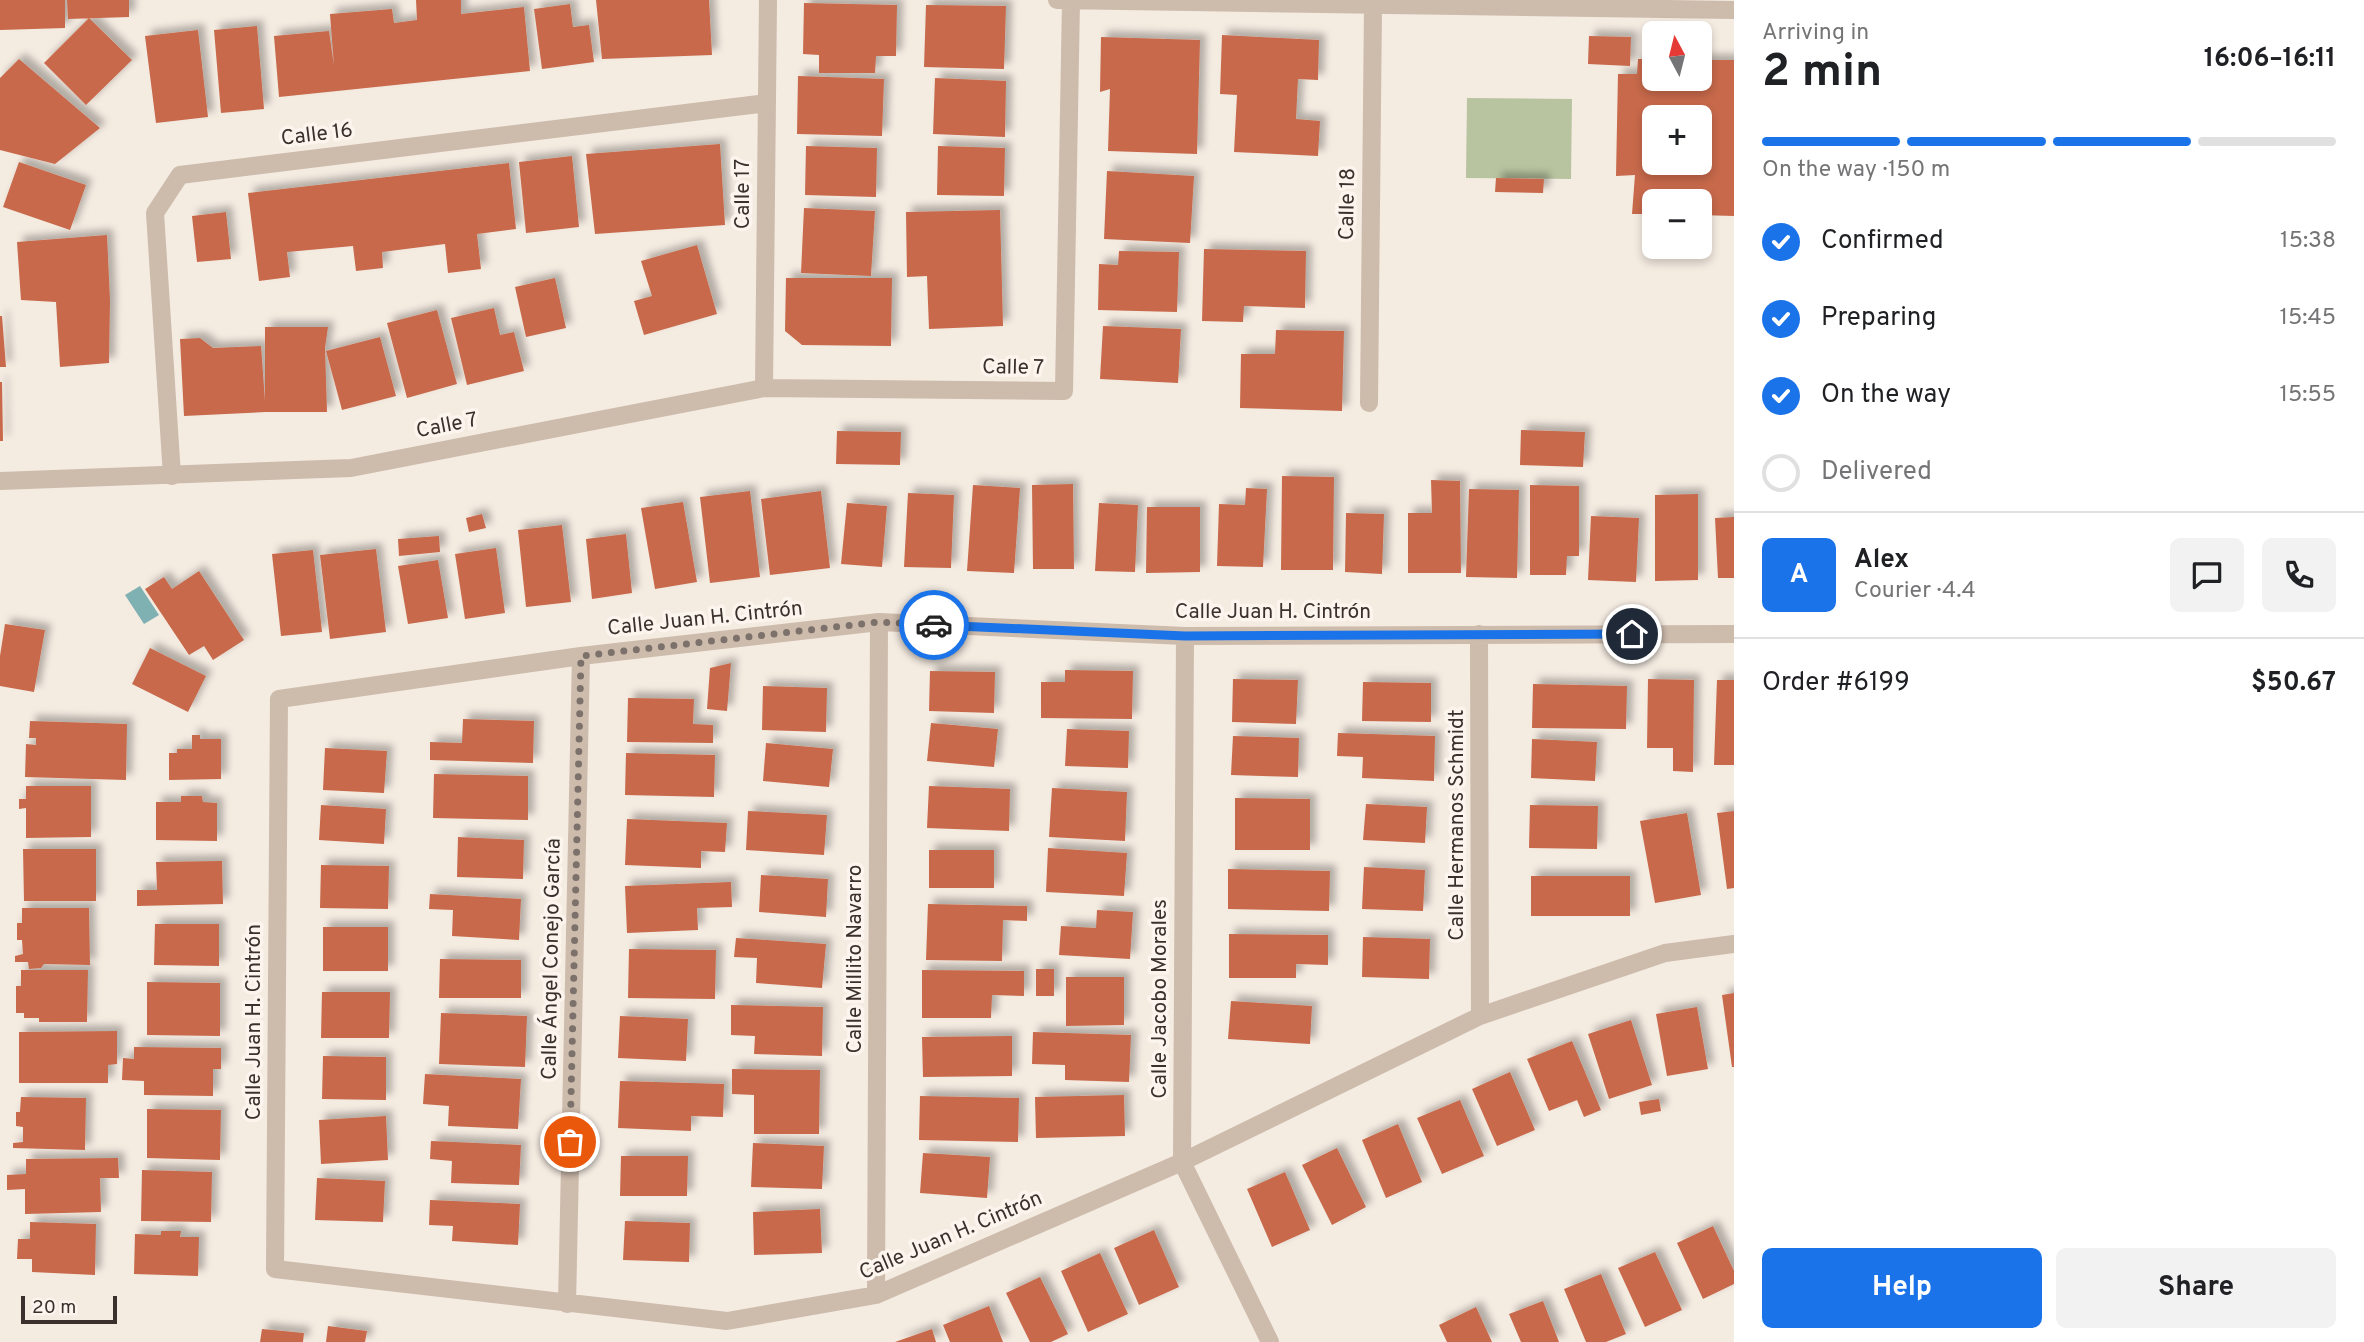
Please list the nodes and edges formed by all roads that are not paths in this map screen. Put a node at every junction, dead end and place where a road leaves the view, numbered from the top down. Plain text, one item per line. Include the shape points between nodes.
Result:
1 (768, 0) edge
2 (1064, 1) edge
3 (1373, 6) junction
4 (1734, 10) edge
5 (767, 103) junction
6 (765, 388) junction
7 (1369, 403) dead end
8 (172, 476) junction
9 (0, 481) edge
10 (879, 622) junction
11 (1479, 634) junction
12 (1734, 634) edge
13 (1185, 636) junction
14 (581, 656) junction
15 (1734, 944) edge
16 (1480, 1016) junction
17 (1182, 1162) junction
18 (876, 1295) junction
19 (567, 1304) junction
20 (1270, 1342) edge

1 - 5 street, Calle 17
2 - 3 street, Calle 7
2 - 6 street, Calle 7 via 1064,391
3 - 4 street, Calle 7
3 - 7 street, Calle 18
5 - 6 street, Calle 17
5 - 8 street, Calle 16 via 180,175 155,214
6 - 8 street, Calle 7 via 351,468
8 - 9 street, Calle 7
10 - 13 street, Calle Juan H. Cintrón
10 - 14 street, Calle Juan H. Cintrón
10 - 18 street, Calle Millito Navarro
11 - 12 street, Calle Juan H. Cintrón
11 - 13 street, Calle Juan H. Cintrón
11 - 16 street, Calle Hermanos Schmidt
13 - 17 street, Calle Jacobo Morales
14 - 19 street, Calle Ángel Conejo García
14 - 19 street, Calle Juan H. Cintrón via 279,699 275,1269
15 - 16 street, Calle Juan H. Cintrón via 1665,953
16 - 17 street, Calle Juan H. Cintrón
17 - 18 street, Calle Juan H. Cintrón
17 - 20 street, Calle Jacobo Morales
18 - 19 street, Calle Juan H. Cintrón via 727,1321

